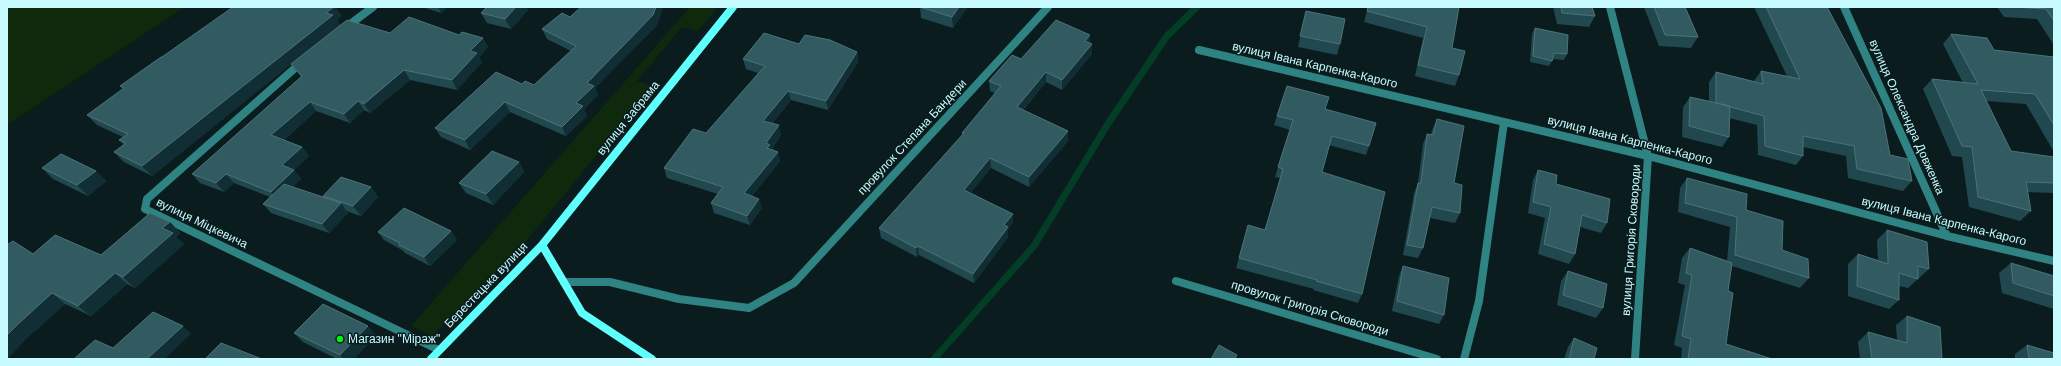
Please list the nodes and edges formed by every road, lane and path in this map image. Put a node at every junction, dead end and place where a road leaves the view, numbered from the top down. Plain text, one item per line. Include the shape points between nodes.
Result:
1 (373, 7) edge
2 (734, 7) edge
3 (1048, 7) edge
4 (1610, 7) edge
5 (1844, 7) edge
6 (338, 33) edge
7 (1199, 50) dead end
8 (308, 57) edge
9 (1504, 122) junction
10 (1648, 156) junction
11 (1947, 236) junction
12 (542, 245) junction
13 (2054, 261) edge
14 (1176, 281) dead end
15 (564, 282) junction
16 (439, 350) junction
17 (431, 359) edge
18 (652, 359) edge
19 (1437, 359) edge
20 (1464, 359) edge
21 (1635, 359) edge

1 - 6 street
2 - 12 main road, вулиця Забрама
3 - 15 street, провулок Степана Бандери via 794,283 749,308 679,299 610,282
4 - 10 street, вулиця Григорія Сковороди
5 - 11 street, вулиця Олександра Довженка
7 - 9 street, вулиця Івана Карпенка-Карого
8 - 16 street, вулиця Міцкевича via 147,199 146,209
9 - 10 street, вулиця Івана Карпенка-Карого
9 - 20 street via 1479,300
10 - 11 street, вулиця Івана Карпенка-Карого
10 - 21 street, вулиця Григорія Сковороди
11 - 13 street, вулиця Івана Карпенка-Карого
12 - 15 main road
12 - 16 main road, Берестецька вулиця
14 - 19 street, провулок Григорія Сковороди
15 - 18 main road via 582,313
16 - 17 main road, Берестецька вулиця

